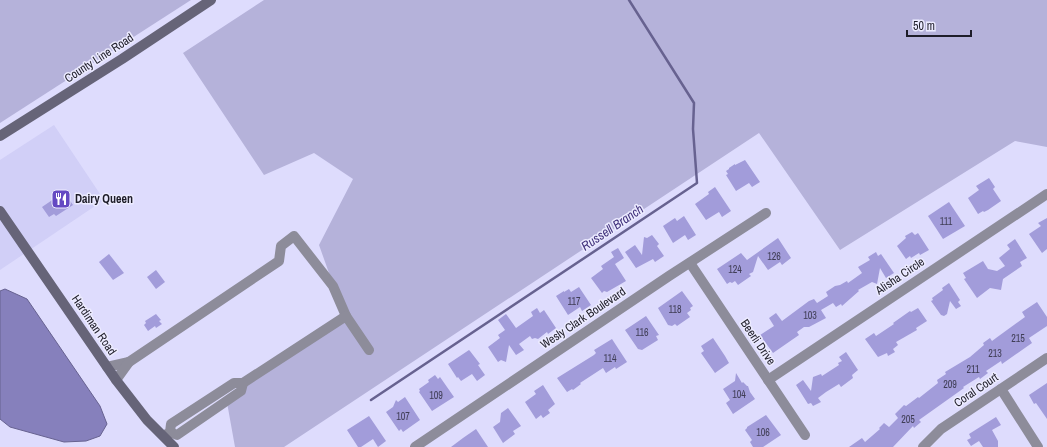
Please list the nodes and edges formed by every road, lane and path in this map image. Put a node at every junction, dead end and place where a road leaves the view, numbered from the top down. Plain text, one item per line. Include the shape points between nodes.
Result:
1 (210, 0) edge
2 (0, 136) edge
3 (1047, 194) edge
4 (0, 211) edge
5 (766, 213) dead end
6 (690, 263) junction
7 (346, 316) junction
8 (369, 350) dead end
9 (1047, 358) edge
10 (129, 362) junction
11 (107, 367) junction
12 (116, 380) junction
13 (768, 380) junction
14 (1001, 389) junction
15 (167, 434) junction
16 (805, 435) dead end
17 (174, 447) edge
18 (415, 447) edge
19 (923, 447) edge
20 (1038, 447) edge

1 - 2 street, County Line Road
3 - 13 street, Alisha Circle
4 - 11 street, Hardiman Road
5 - 6 street, Wesly Clark Boulevard
6 - 13 street, Beerli Drive
6 - 18 street, Wesly Clark Boulevard
7 - 8 street
7 - 10 street via 333,286 294,236 281,246 279,261
7 - 15 street via 243,384 241,391 177,435
9 - 14 street, Coral Court
10 - 11 street
10 - 12 street
11 - 12 street, Hardiman Road
12 - 15 street, Hardiman Road via 147,420
13 - 16 street, Beerli Drive
14 - 19 street, Coral Court via 941,429
14 - 20 street
15 - 17 street, Hardiman Road

